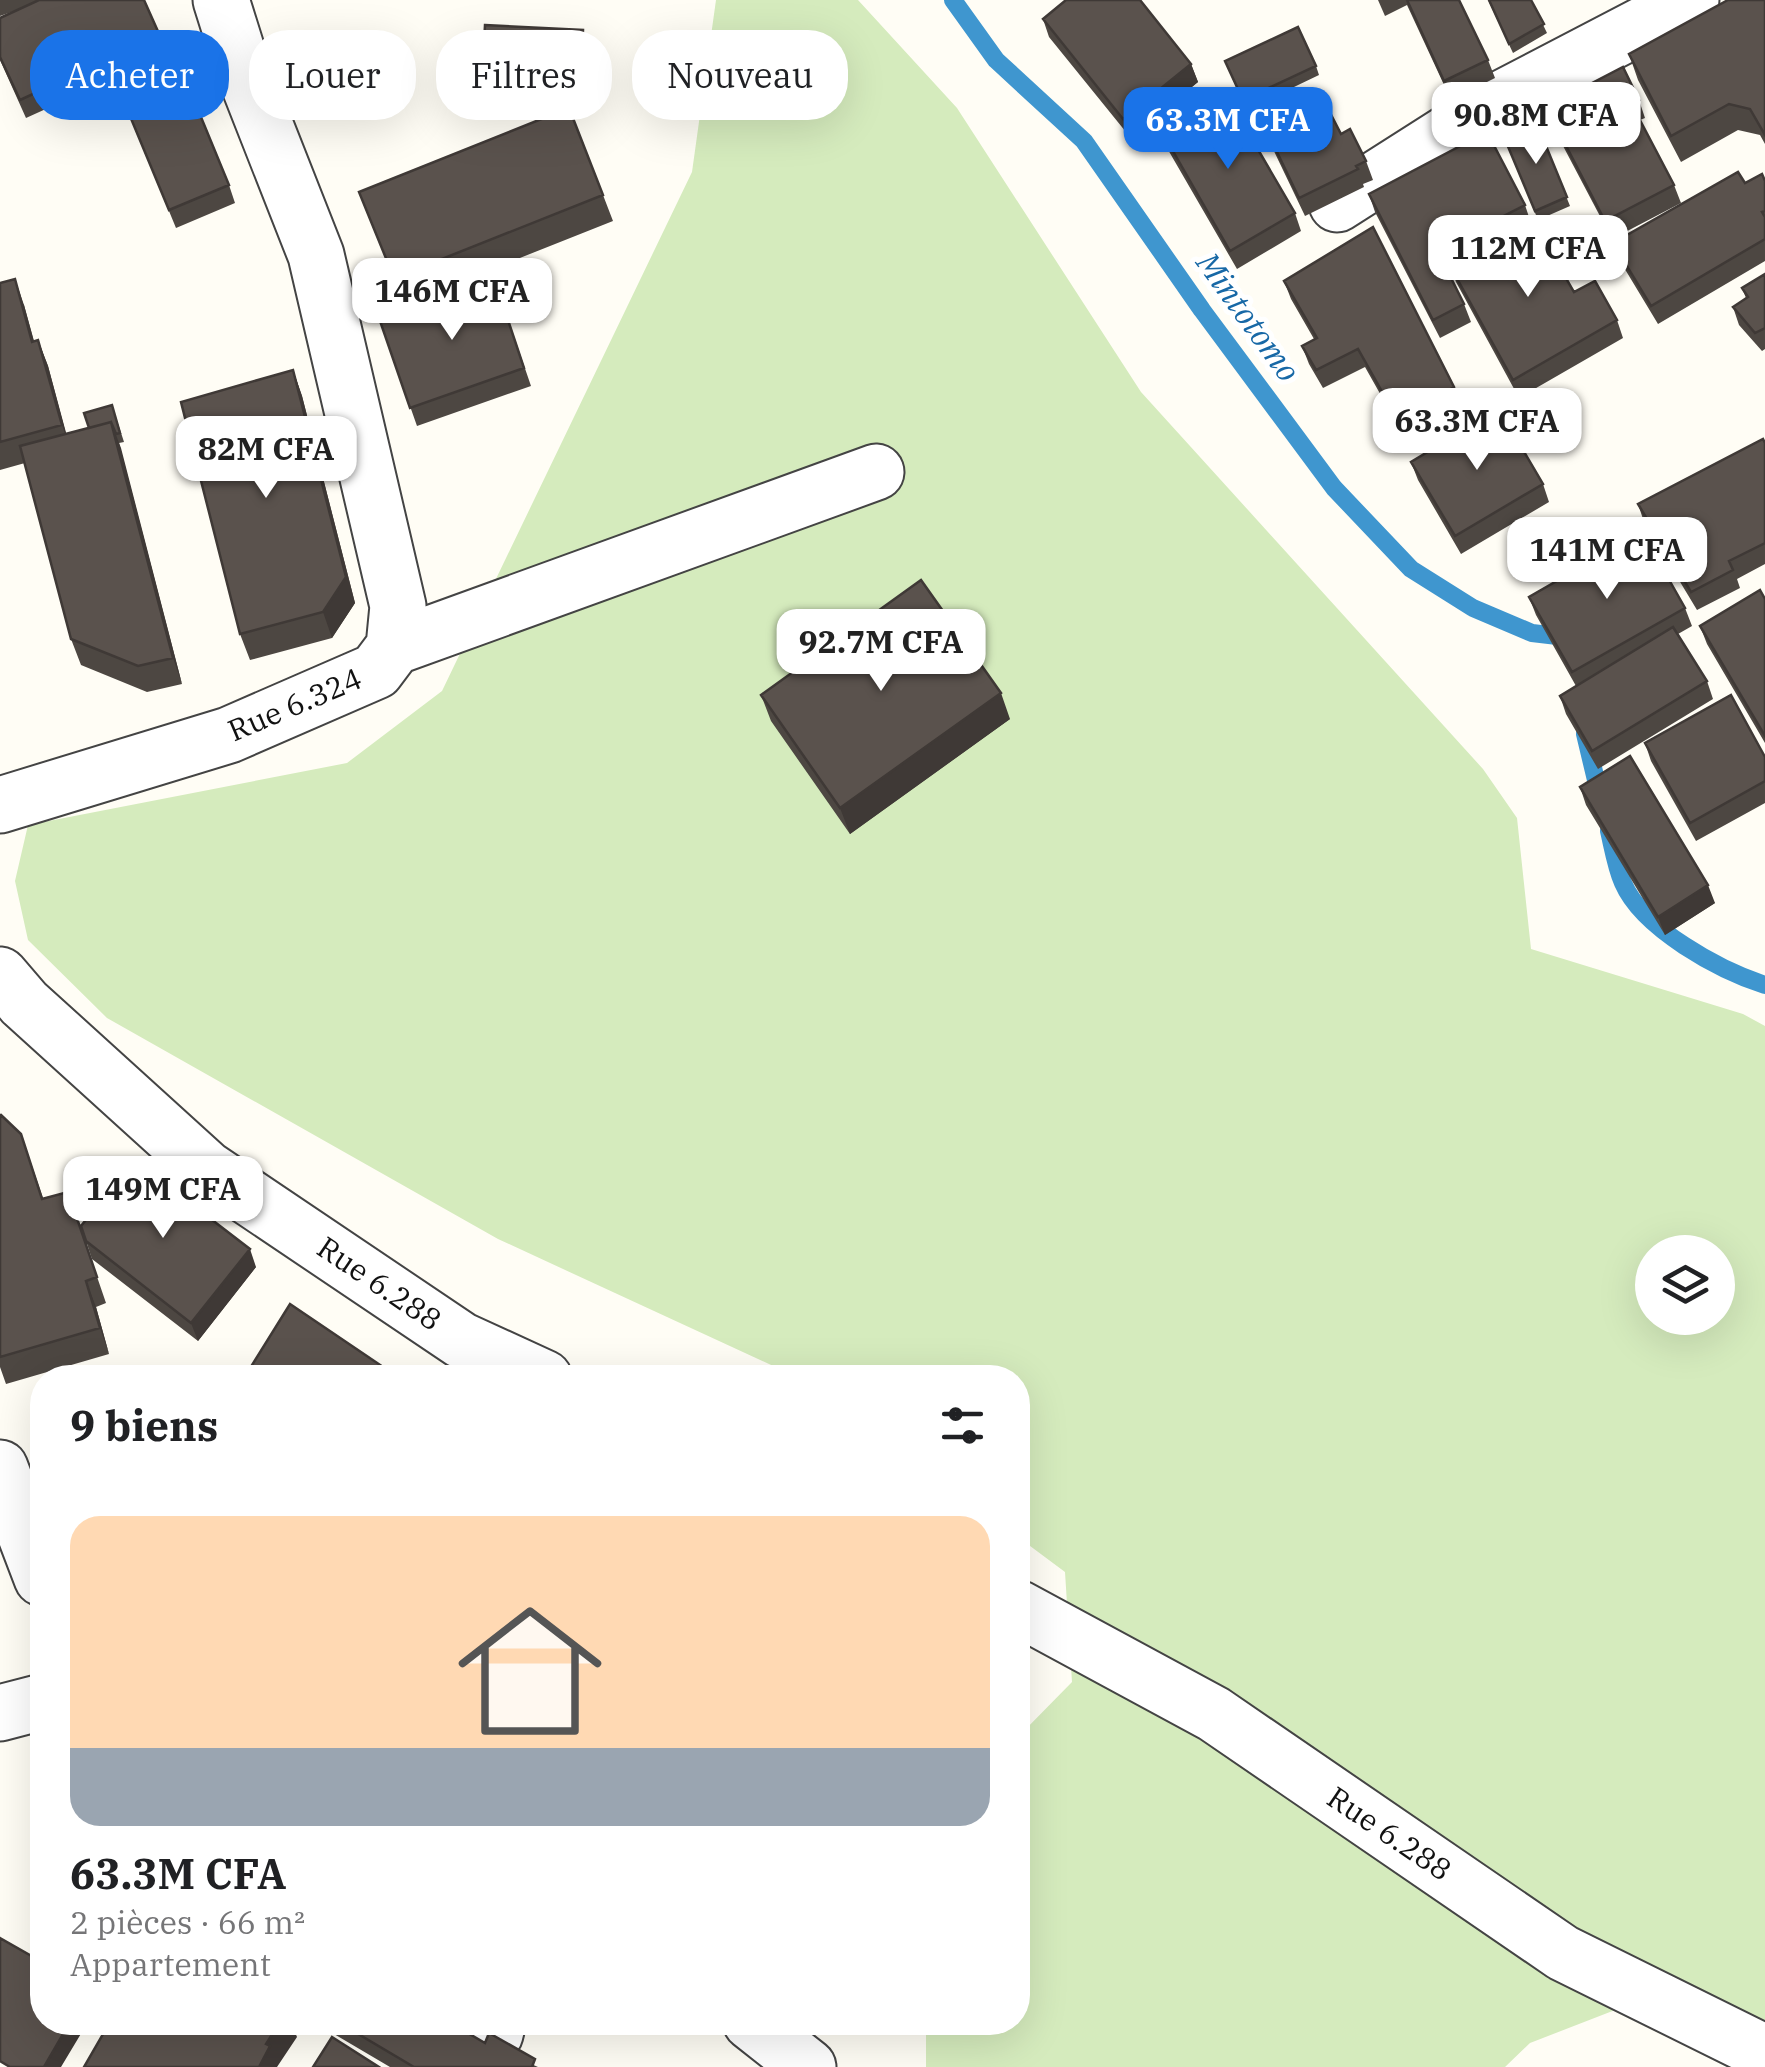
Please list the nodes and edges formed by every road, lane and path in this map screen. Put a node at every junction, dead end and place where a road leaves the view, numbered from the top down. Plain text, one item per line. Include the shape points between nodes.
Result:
1 (221, 0) edge
2 (1692, 0) edge
3 (1338, 204) edge
4 (876, 472) dead end
5 (394, 647) junction
6 (0, 805) edge
7 (0, 975) edge
8 (516, 1365) edge
9 (0, 1468) edge
10 (30, 1547) edge
11 (1030, 1614) edge
12 (30, 1705) edge
13 (0, 1713) edge
14 (767, 2035) edge
15 (1765, 2053) edge
16 (808, 2067) edge

1 - 5 street, Rue 6.324 via 316,255 398,606
2 - 3 street via 1506,97
4 - 5 street
5 - 6 street, Rue 6.324 via 376,671 229,735
7 - 8 street, Rue 6.288 via 207,1169 461,1340
9 - 10 street
11 - 15 street, Rue 6.288 via 1214,1714 1564,1953
12 - 13 street
14 - 16 street

